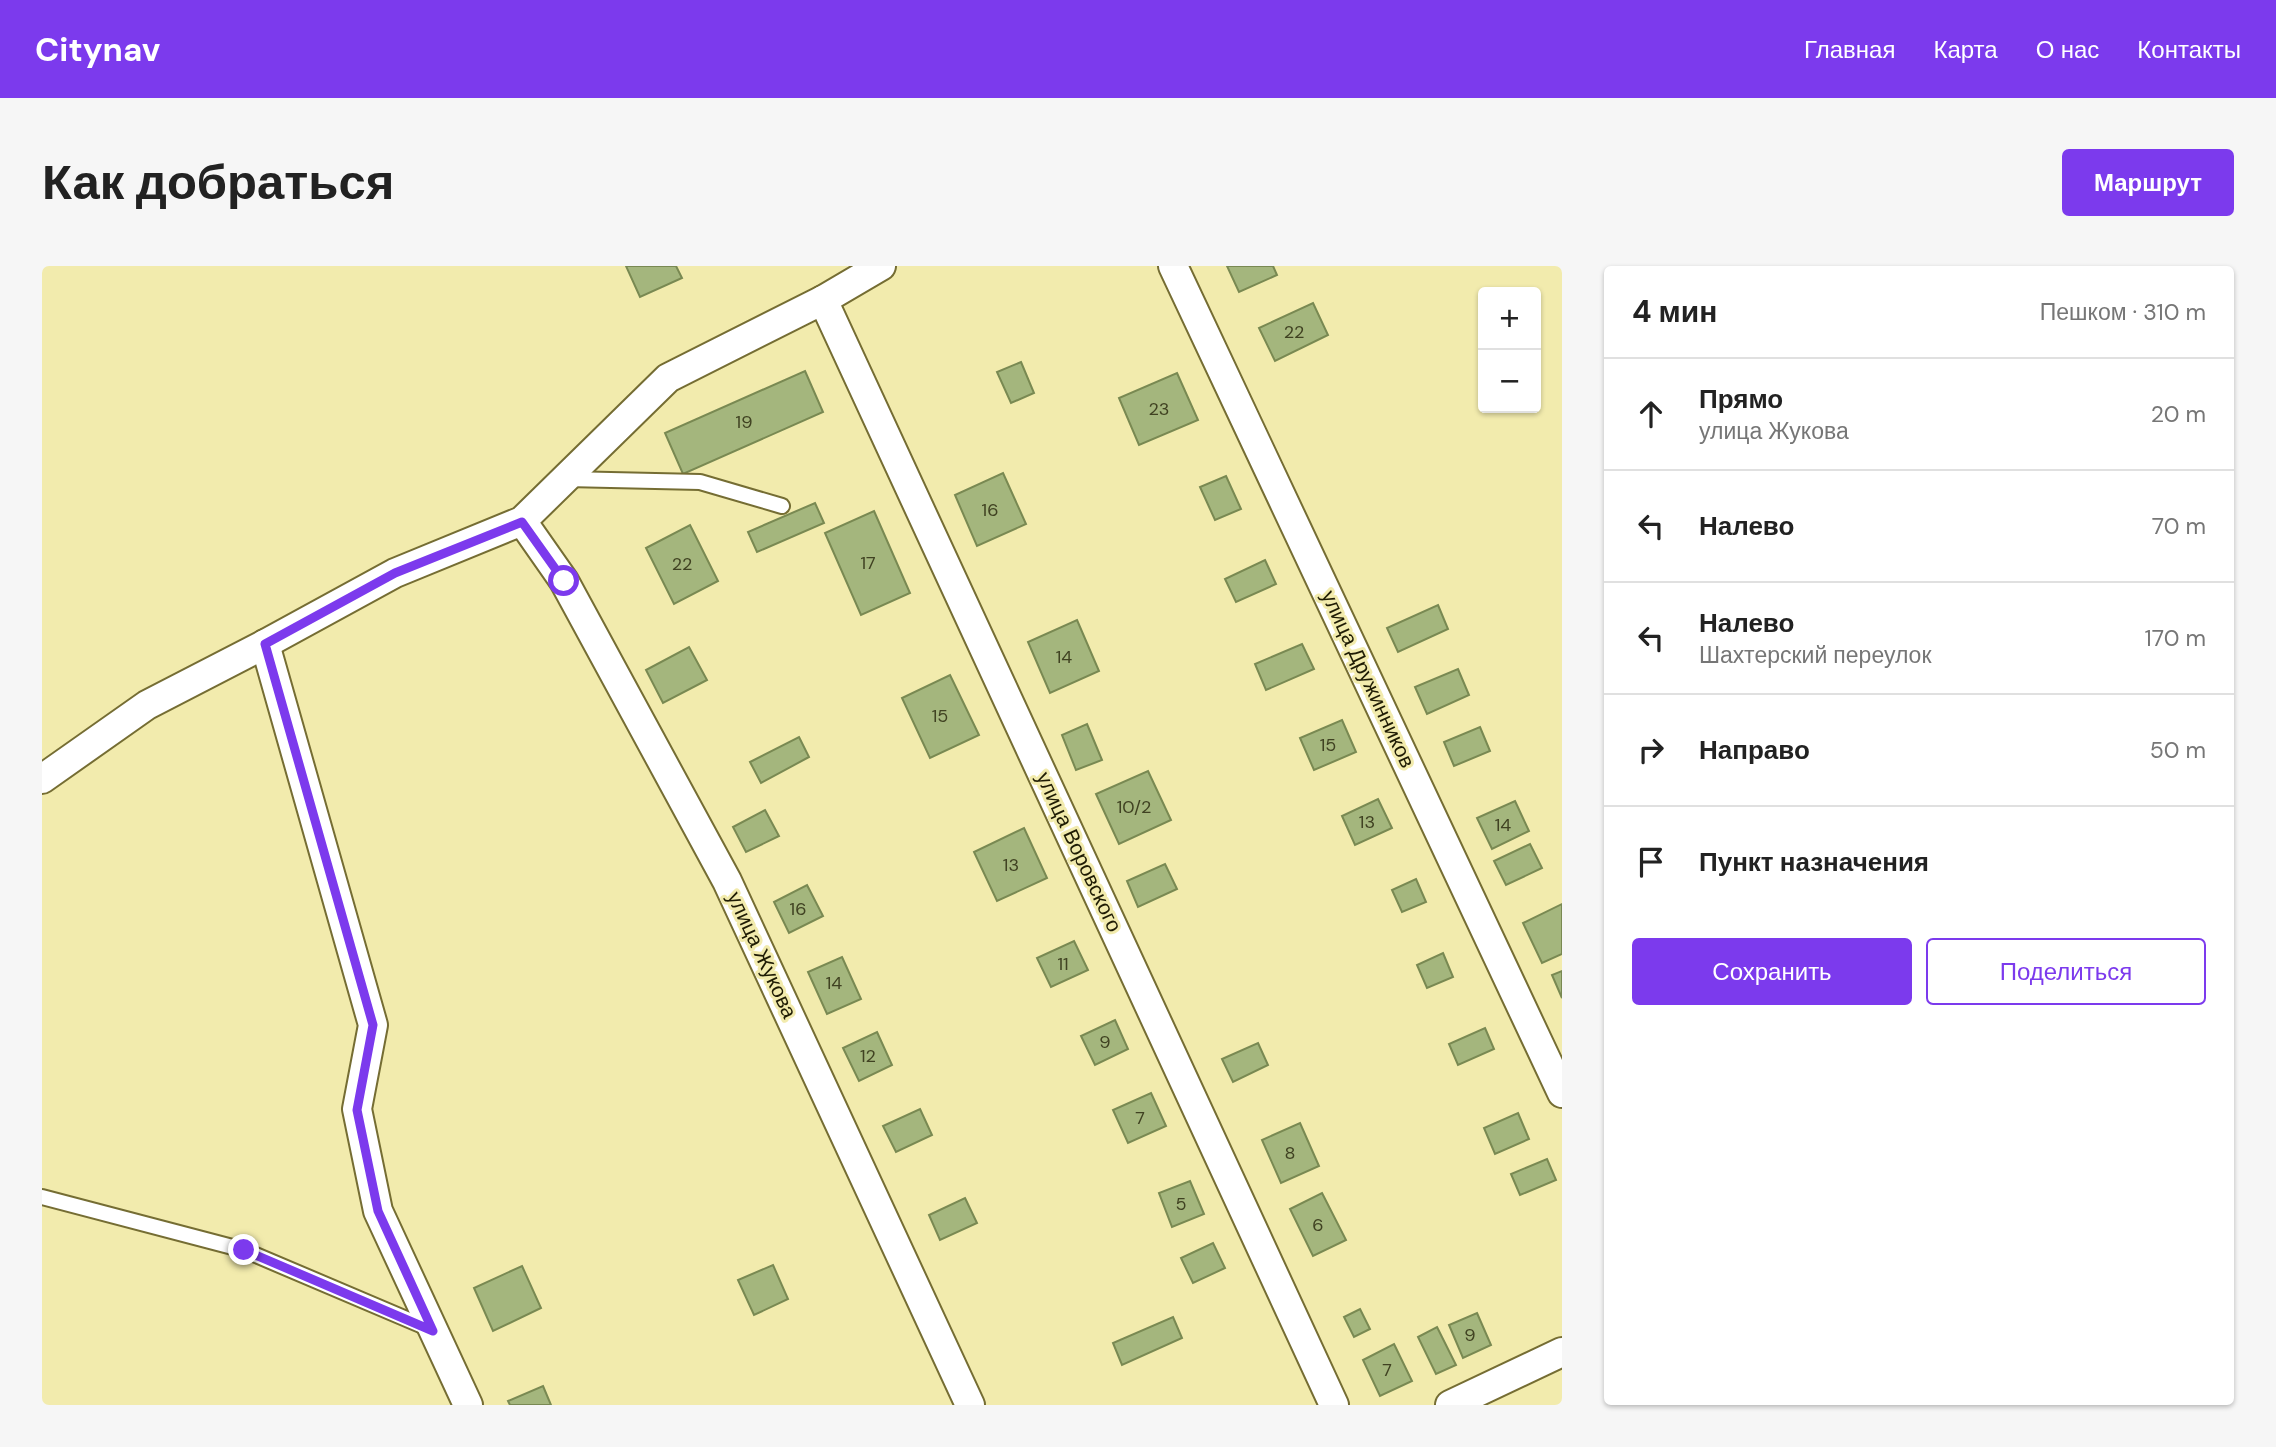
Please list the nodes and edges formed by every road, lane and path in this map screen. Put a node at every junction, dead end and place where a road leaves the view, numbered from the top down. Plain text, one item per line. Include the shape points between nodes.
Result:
1 (881, 266) edge
2 (1173, 266) edge
3 (823, 300) junction
4 (565, 479) junction
5 (782, 506) dead end
6 (522, 522) junction
7 (265, 644) junction
8 (42, 779) edge
9 (1562, 1093) edge
10 (42, 1197) edge
11 (433, 1331) junction
12 (1562, 1352) edge
13 (468, 1405) edge
14 (970, 1405) edge
15 (1334, 1405) edge
16 (1450, 1405) edge

1 - 3 street
2 - 9 street, улица Дружинников
3 - 4 street via 668,378
3 - 15 street, улица Воровского
4 - 5 lane via 700,482
4 - 6 street
6 - 7 street via 395,573
6 - 14 street, улица Жукова via 564,581 727,881
7 - 8 street via 147,705
7 - 11 street via 373,1025 357,1110 378,1211
10 - 11 lane via 244,1250
11 - 13 street
12 - 16 street

